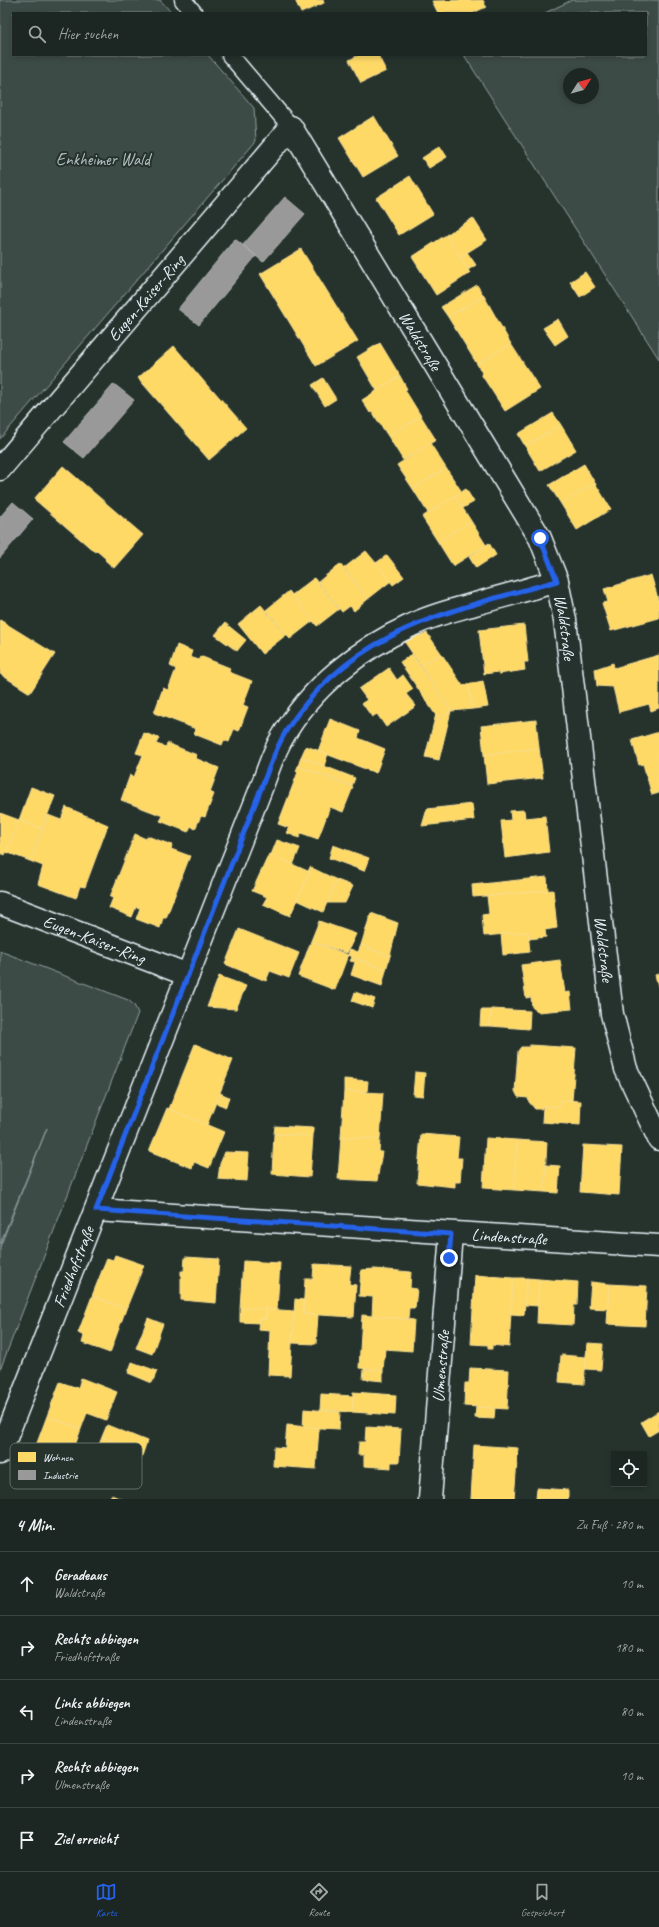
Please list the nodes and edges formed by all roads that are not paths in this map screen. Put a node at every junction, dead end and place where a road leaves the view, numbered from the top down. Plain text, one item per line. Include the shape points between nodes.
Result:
1 (183, 0) edge
2 (193, 12) edge
3 (231, 56) edge
4 (291, 127) junction
5 (0, 468) edge
6 (557, 581) junction
7 (0, 903) edge
8 (188, 975) junction
9 (659, 1139) edge
10 (96, 1210) junction
11 (451, 1234) junction
12 (659, 1246) edge
13 (0, 1453) edge
14 (430, 1499) edge

1 - 2 lane
3 - 4 lane, Waldstraße
4 - 5 street, Eugen-Kaiser-Ring
4 - 6 street, Waldstraße via 540,538
6 - 8 street, Friedhofstraße via 413,624 361,653 321,687 296,717 281,741
6 - 9 street, Waldstraße via 565,620 612,1014 626,1069
7 - 8 street, Eugen-Kaiser-Ring
8 - 10 street, Friedhofstraße
10 - 11 street, Lindenstraße
10 - 13 street, Friedhofstraße
11 - 12 street, Lindenstraße
11 - 14 street, Ulmenstraße

